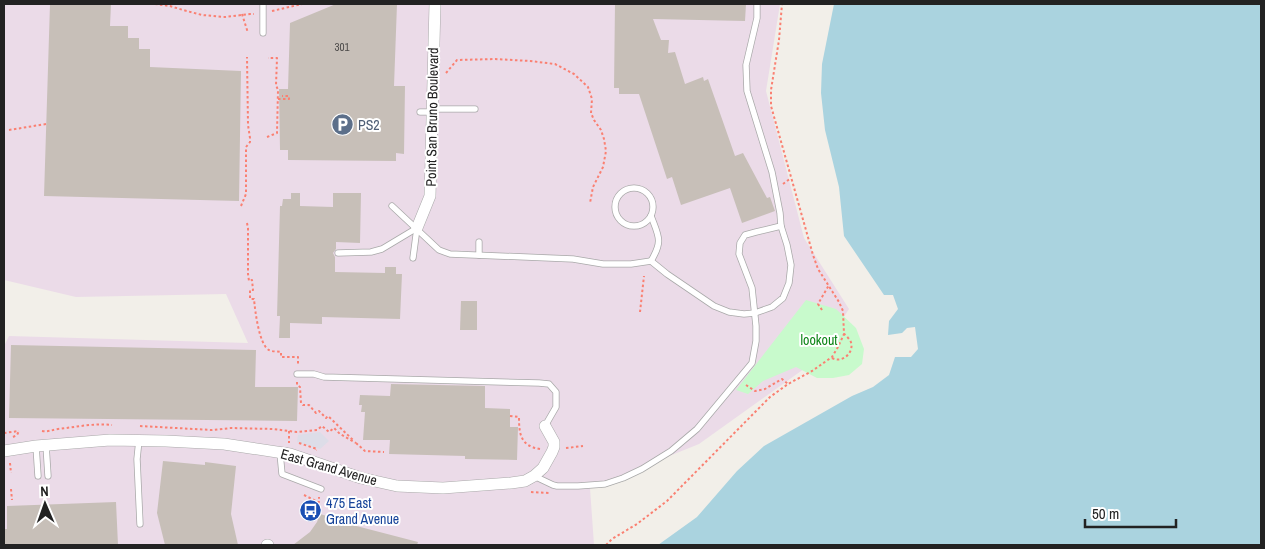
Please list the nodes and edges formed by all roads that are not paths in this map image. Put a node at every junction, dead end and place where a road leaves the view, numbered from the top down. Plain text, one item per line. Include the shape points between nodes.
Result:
1 (263, 4) edge
2 (435, 4) edge
3 (757, 4) edge
4 (263, 34) dead end
5 (475, 109) dead end
6 (432, 111) junction
7 (420, 112) dead end
8 (392, 206) dead end
9 (651, 216) junction
10 (781, 226) junction
11 (417, 228) junction
12 (479, 242) dead end
13 (338, 253) dead end
14 (479, 256) junction
15 (413, 258) dead end
16 (651, 261) junction
17 (755, 313) junction
18 (297, 377) road end
19 (546, 426) joint
20 (139, 440) junction
21 (41, 445) junction
22 (285, 450) junction
23 (7, 455) edge
24 (38, 476) dead end
25 (48, 476) dead end
26 (534, 476) junction
27 (321, 489) dead end
28 (140, 524) dead end

1 - 4 lane
2 - 6 street, Point San Bruno Boulevard
3 - 10 lane via 746,65 747,91 772,172
5 - 6 lane
6 - 7 lane
6 - 11 street, Point San Bruno Boulevard via 430,196
8 - 11 lane
9 - 9 lane via 638,225 622,221 615,207 618,196 633,188 645,190 654,205
9 - 16 lane via 659,238
10 - 17 lane via 791,265 790,283 783,298 772,307
10 - 17 lane via 745,236 740,243 739,254 752,288
11 - 13 lane via 382,249
11 - 14 lane via 439,250
11 - 15 lane
12 - 14 lane
14 - 16 lane via 573,259 603,264
16 - 17 lane via 714,306 729,312
17 - 26 lane via 756,341 752,363 696,429 671,451 642,469 605,484 557,486
18 - 19 lane via 314,374 324,377 539,382 549,384 556,392 556,406
19 - 26 street via 554,447 543,468
20 - 21 street, East Grand Avenue
20 - 22 street, East Grand Avenue
20 - 28 lane
21 - 23 street, East Grand Avenue via 8,450
21 - 24 lane
21 - 25 lane
22 - 26 street, East Grand Avenue via 361,478 397,486 443,488 511,483
22 - 27 lane via 282,474

